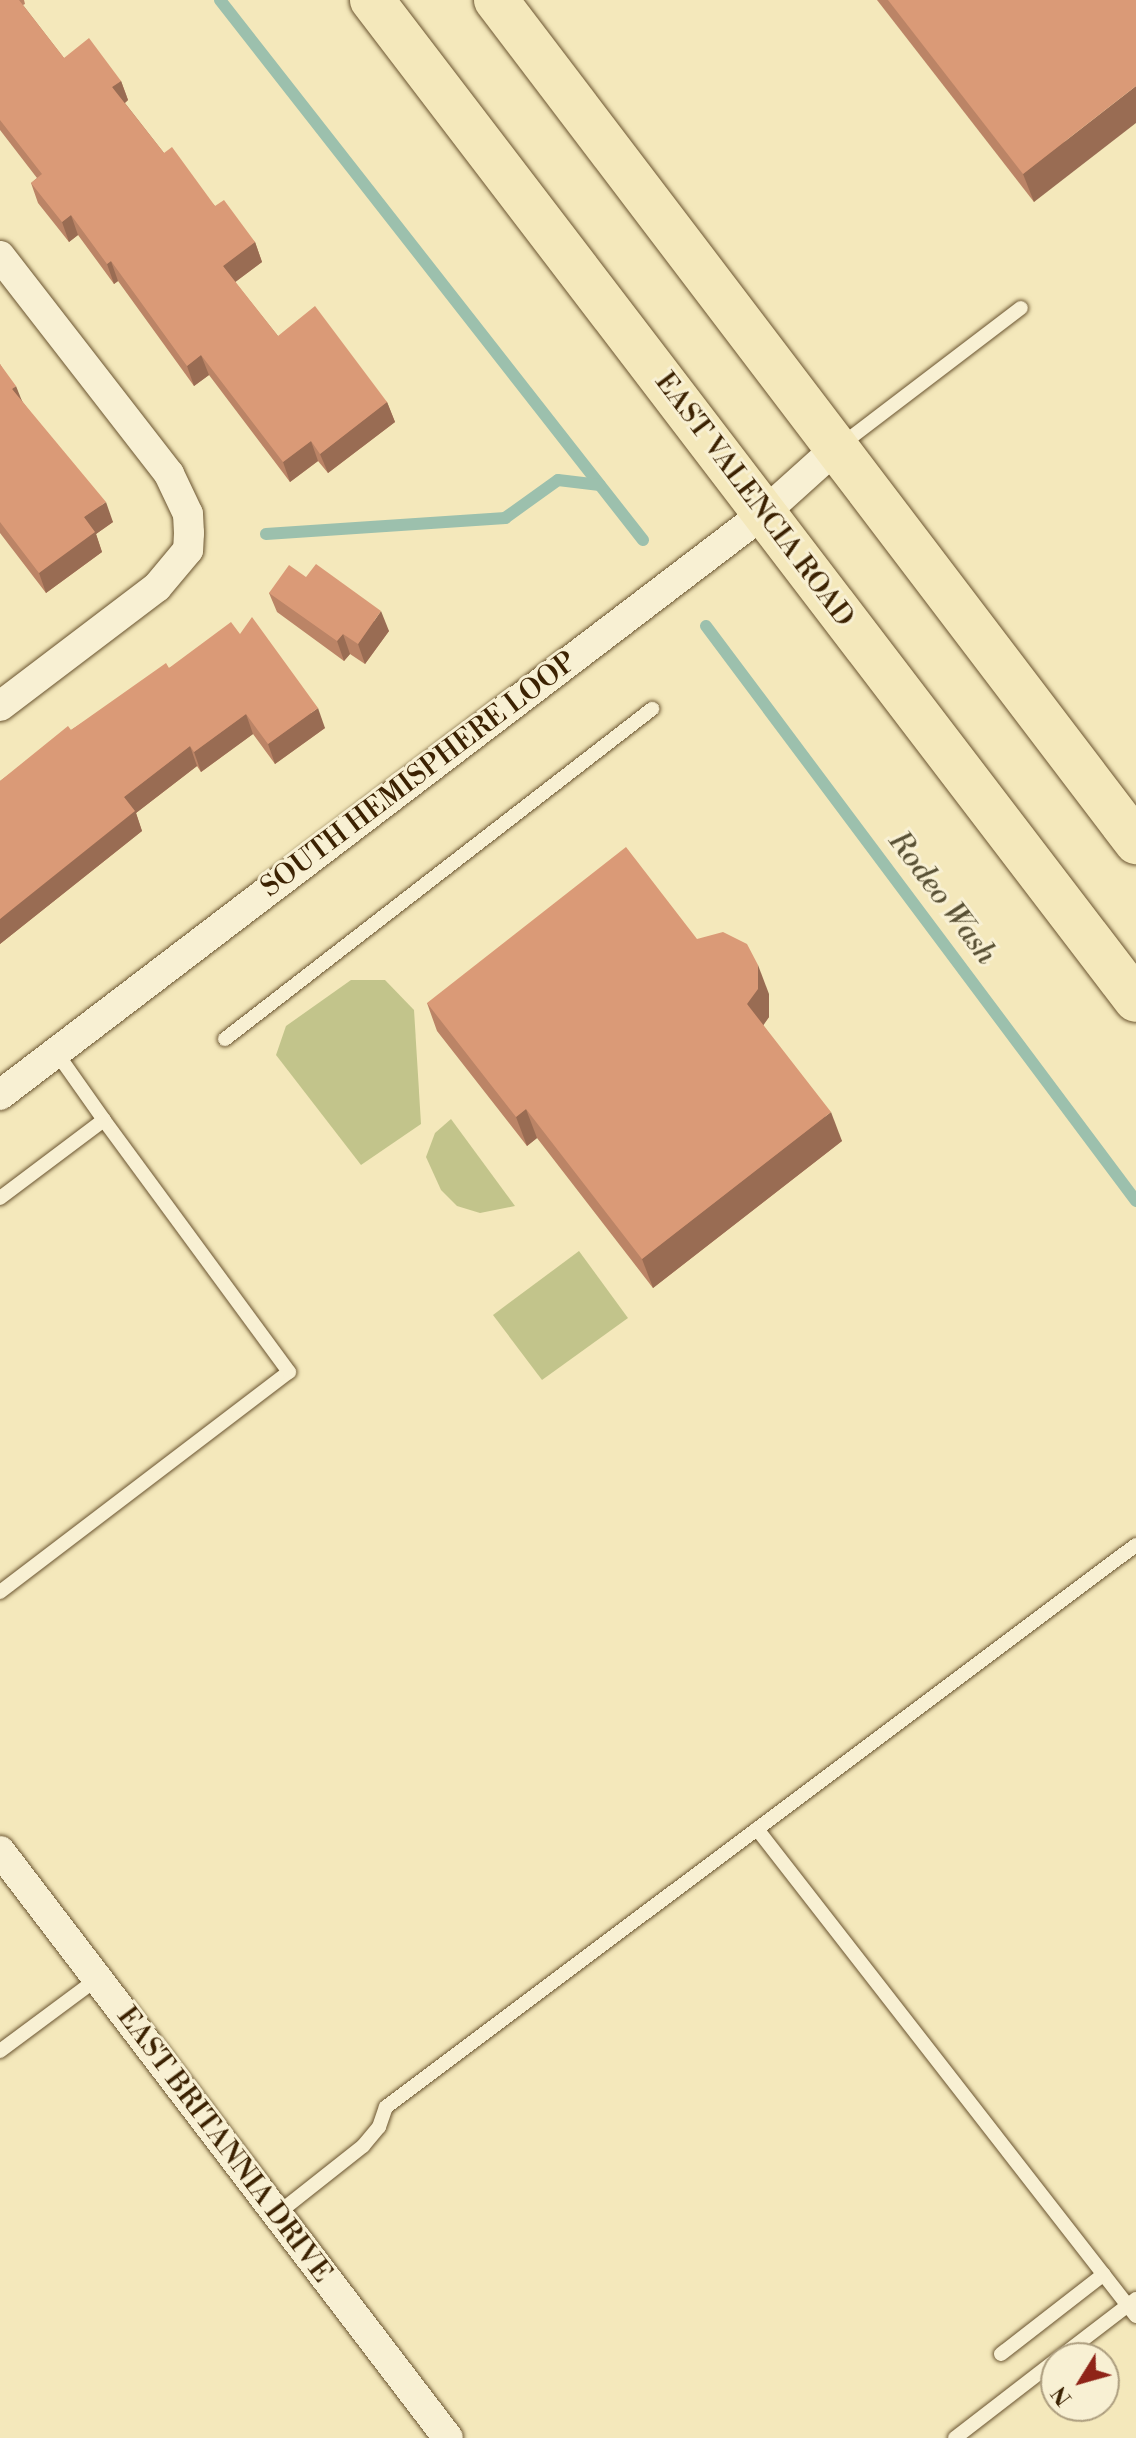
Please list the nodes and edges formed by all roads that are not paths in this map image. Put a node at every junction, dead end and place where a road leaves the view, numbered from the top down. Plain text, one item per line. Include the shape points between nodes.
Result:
1 (372, 0) edge
2 (496, 0) edge
3 (0, 256) edge
4 (1021, 308) dead end
5 (834, 450) junction
6 (764, 513) junction
7 (0, 706) edge
8 (652, 709) dead end
9 (1136, 842) edge
10 (1136, 1000) edge
11 (225, 1039) dead end
12 (56, 1052) junction
13 (0, 1095) edge
14 (104, 1120) junction
15 (0, 1198) edge
16 (1136, 1545) edge
17 (0, 1592) edge
18 (757, 1829) junction
19 (0, 1851) edge
20 (97, 1979) junction
21 (0, 2051) edge
22 (277, 2214) junction
23 (1104, 2274) junction
24 (1133, 2307) edge
25 (1083, 2342) edge
26 (1001, 2354) dead end
27 (1040, 2373) edge
28 (448, 2438) edge
29 (955, 2438) edge

1 - 6 main road, EAST VALENCIA ROAD
2 - 5 main road
3 - 7 street via 169,474 202,532 157,587
4 - 5 lane
5 - 6 street, SOUTH HEMISPHERE LOOP
5 - 9 main road
6 - 10 main road, EAST VALENCIA ROAD
6 - 12 street, SOUTH HEMISPHERE LOOP
8 - 11 lane
12 - 13 street, SOUTH HEMISPHERE LOOP
12 - 14 lane
14 - 15 lane
14 - 17 lane via 289,1372
16 - 18 lane
18 - 22 lane via 386,2107 379,2127 363,2146
18 - 23 lane
19 - 20 street, EAST BRITANNIA DRIVE
20 - 21 lane
20 - 22 street, EAST BRITANNIA DRIVE
22 - 28 street, EAST BRITANNIA DRIVE
23 - 24 lane
23 - 26 lane
24 - 25 lane
27 - 29 lane

